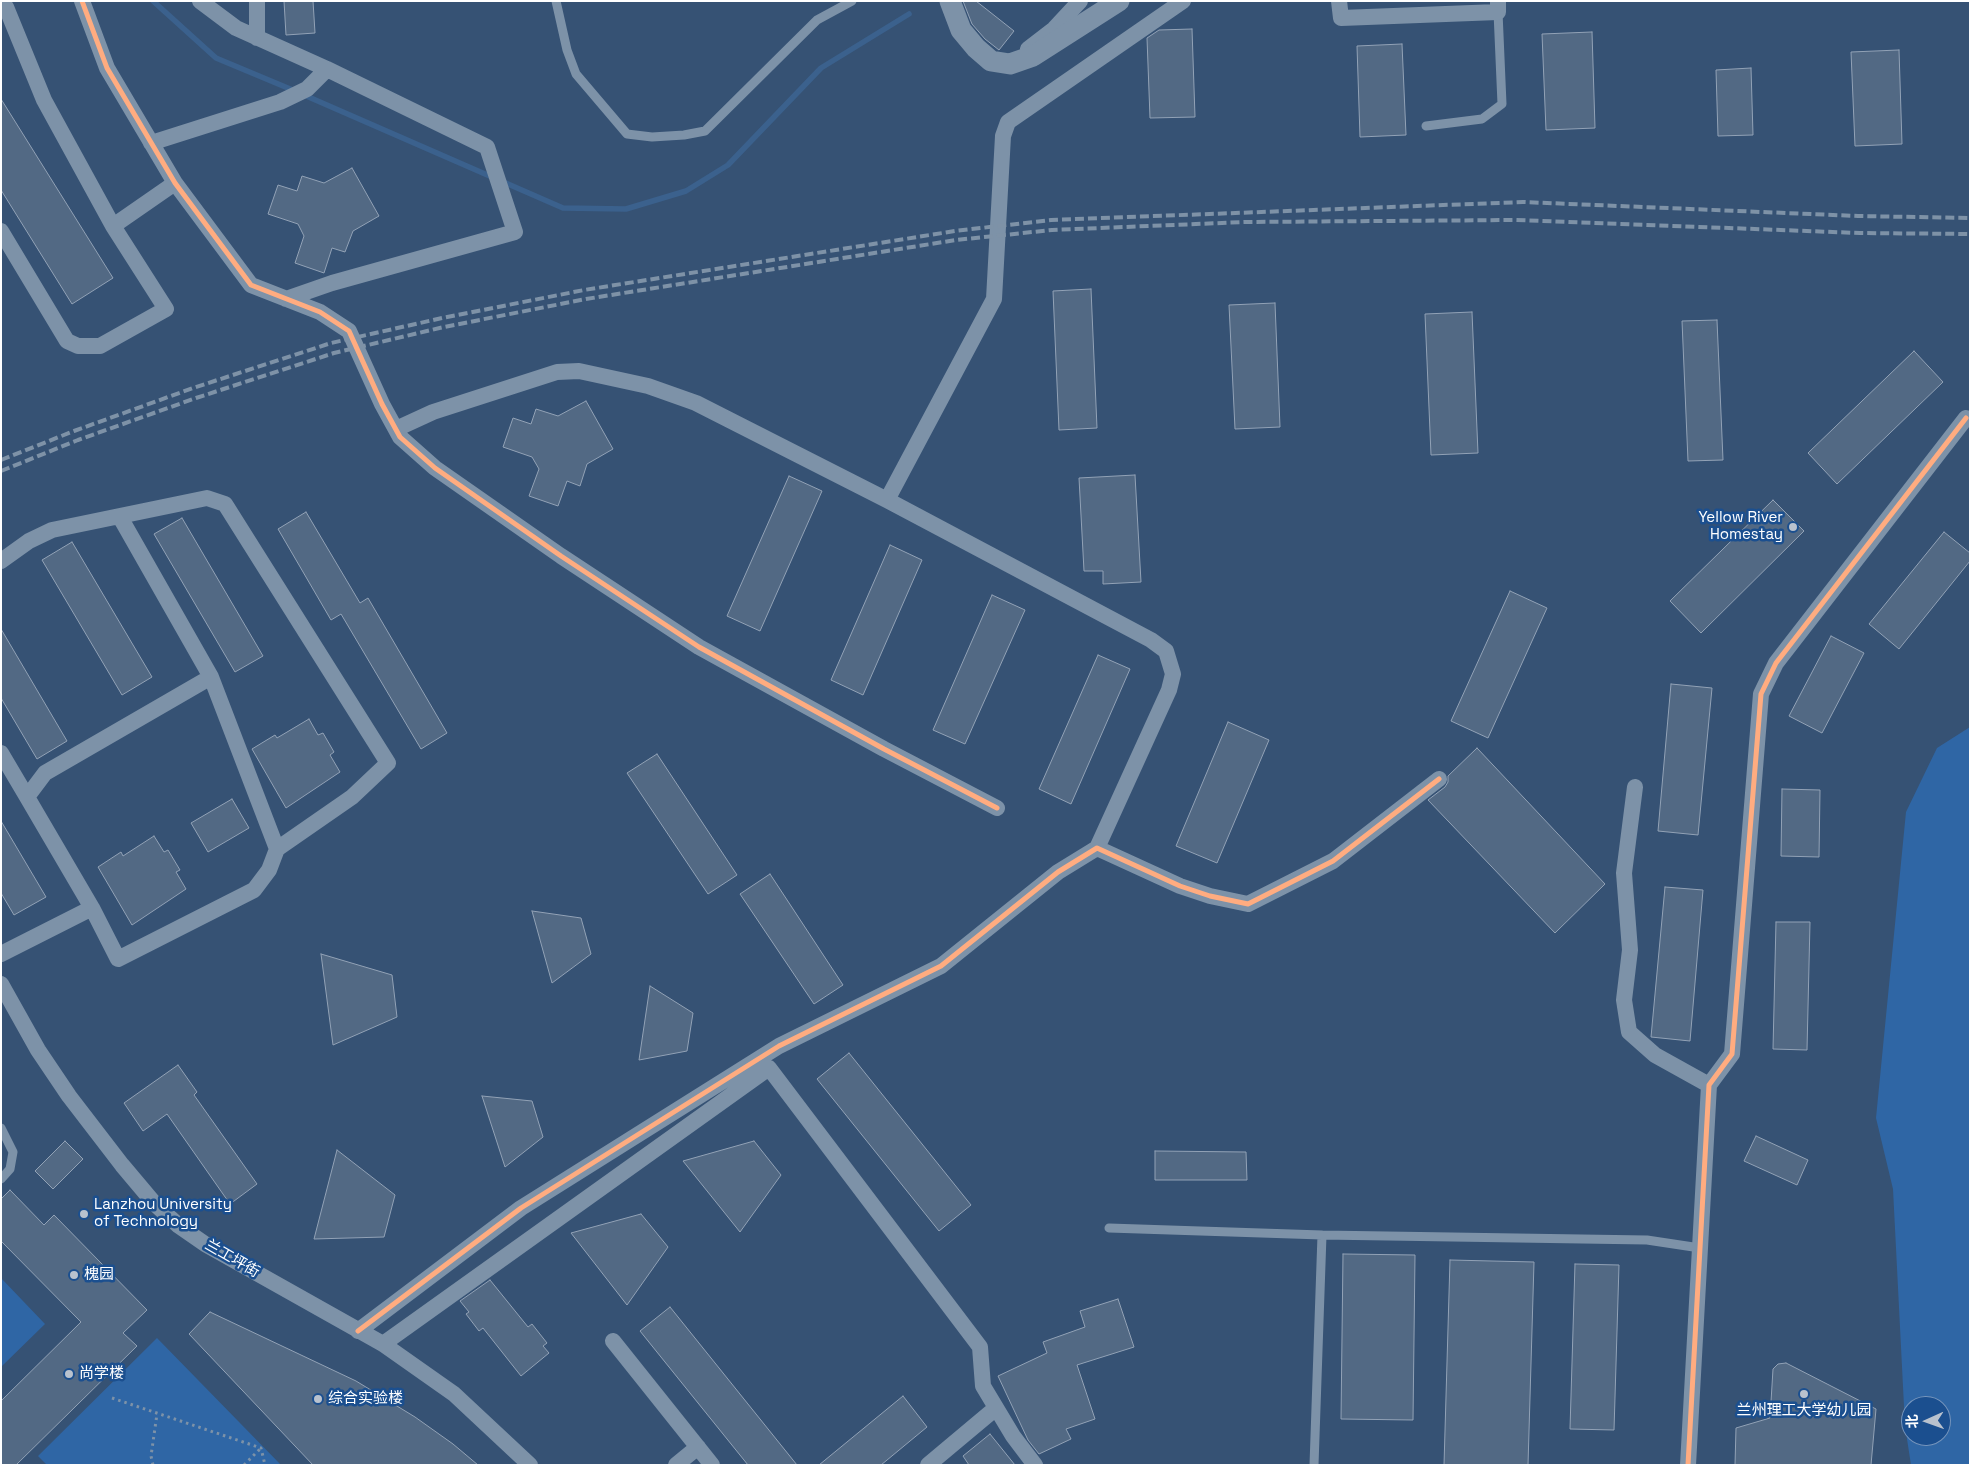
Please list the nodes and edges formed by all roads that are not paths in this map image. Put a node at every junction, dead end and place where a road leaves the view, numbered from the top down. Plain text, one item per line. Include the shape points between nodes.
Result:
1 (82, 1) edge
2 (200, 1) edge
3 (257, 1) edge
4 (556, 1) edge
5 (852, 1) edge
6 (950, 1) edge
7 (1080, 1) edge
8 (1119, 1) edge
9 (1183, 1) edge
10 (1339, 1) edge
11 (1498, 7) edge
12 (1, 9) edge
13 (257, 38) junction
14 (1010, 64) junction
15 (327, 69) junction
16 (1426, 126) dead end
17 (151, 142) junction
18 (175, 183) junction
19 (113, 226) junction
20 (1, 231) edge
21 (286, 299) junction
22 (1966, 418) dead end
23 (396, 429) junction
24 (887, 500) junction
25 (120, 517) junction
26 (1, 561) edge
27 (211, 677) junction
28 (1, 753) edge
29 (1439, 780) dead end
30 (1636, 787) dead end
31 (27, 797) junction
32 (997, 808) dead end
33 (1097, 848) junction
34 (276, 849) junction
35 (92, 908) junction
36 (1, 954) edge
37 (1, 984) edge
38 (1709, 1085) junction
39 (1, 1128) edge
40 (1, 1179) edge
41 (1109, 1228) dead end
42 (1322, 1235) junction
43 (1700, 1248) junction
44 (358, 1332) junction
45 (613, 1341) dead end
46 (383, 1344) junction
47 (996, 1408) junction
48 (698, 1447) junction
49 (530, 1465) edge
50 (676, 1465) edge
51 (712, 1465) edge
52 (928, 1465) edge
53 (1035, 1465) edge
54 (1314, 1465) edge
55 (1688, 1465) edge

1 - 17 street via 107,68
2 - 13 street via 236,28
3 - 13 street
4 - 5 lane via 576,74 627,134 652,137 706,131 817,20
6 - 14 street via 961,30 976,48 991,60
7 - 14 street via 1054,29
8 - 14 street via 1033,56
9 - 24 street via 1008,122 1003,136 994,299
10 - 11 street via 1341,18
11 - 16 lane via 1502,104 1482,119
12 - 19 street via 6,7 44,100
13 - 15 street
15 - 17 street via 307,89 280,102
15 - 21 street via 487,146 515,232
17 - 18 street
18 - 19 street
18 - 21 street via 251,285
19 - 20 street via 166,309 100,346 88,347 67,341
21 - 23 street via 320,312 349,331
22 - 38 street via 1776,663 1761,694 1732,1054
23 - 24 street via 433,412 557,372 579,371 648,386 696,403
23 - 32 street via 400,437 435,468 699,647
24 - 33 street via 1166,650 1173,674 1169,690
25 - 26 street via 52,530 29,541
25 - 27 street
25 - 34 street via 207,498 224,504 388,762 352,797
27 - 31 street via 45,773
27 - 34 street
28 - 31 street
29 - 33 street via 1333,861 1248,904 1180,886
30 - 38 street via 1624,873 1630,950 1624,1000 1629,1032 1655,1055
31 - 35 street
33 - 44 street via 1058,872 941,966 779,1046 520,1208
34 - 35 street via 269,870 254,890 118,959
35 - 36 street
37 - 44 street, 兰工坪街 via 38,1050 69,1096 154,1202 179,1226 205,1244
38 - 43 street
39 - 40 lane via 13,1152 10,1169
41 - 42 lane
42 - 43 lane via 1647,1240
42 - 54 lane
43 - 55 street
44 - 46 street, 兰工坪街
45 - 48 street
46 - 47 street via 769,1068 980,1347 983,1386
46 - 49 street, 兰工坪街 via 454,1394
47 - 52 street
47 - 53 street
48 - 50 street
48 - 51 street

